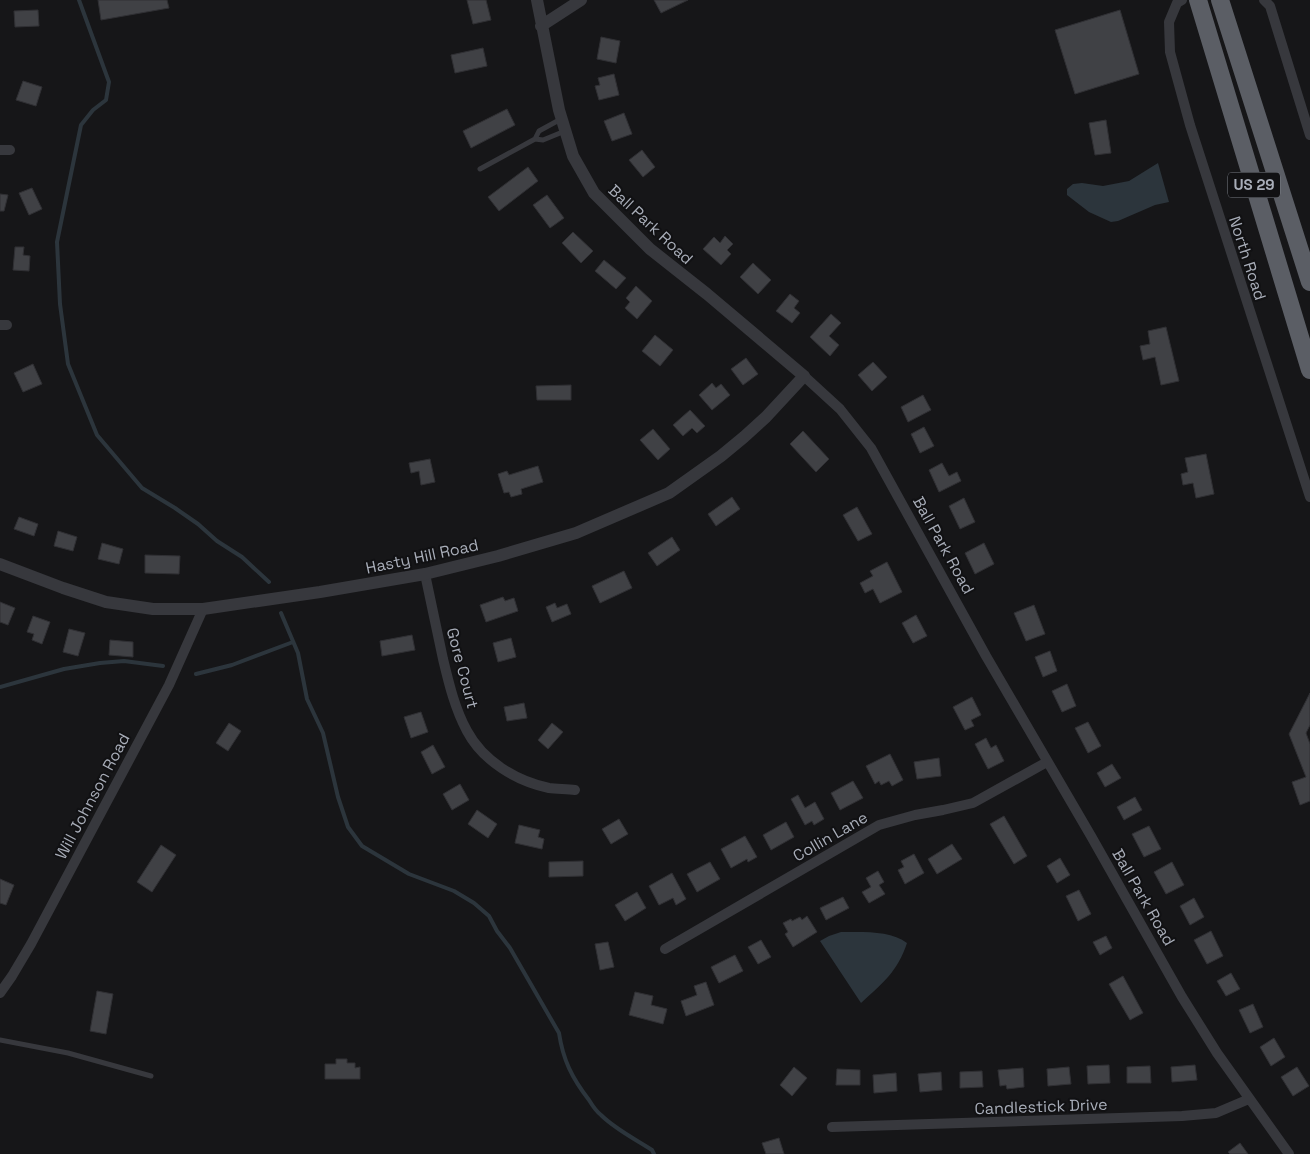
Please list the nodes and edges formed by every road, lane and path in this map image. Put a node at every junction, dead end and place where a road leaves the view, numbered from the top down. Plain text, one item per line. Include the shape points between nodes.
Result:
1 (537, 0) edge
2 (581, 0) edge
3 (1182, 0) edge
4 (1198, 0) edge
5 (1220, 0) edge
6 (1264, 0) edge
7 (541, 26) junction
8 (564, 125) junction
9 (1310, 135) edge
10 (535, 139) junction
11 (480, 169) dead end
12 (1310, 282) edge
13 (1310, 370) edge
14 (804, 376) junction
15 (1310, 497) edge
16 (0, 564) edge
17 (425, 574) junction
18 (203, 609) junction
19 (1047, 762) junction
20 (576, 790) dead end
21 (665, 949) dead end
22 (0, 993) edge
23 (0, 1040) edge
24 (151, 1076) dead end
25 (1249, 1099) junction
26 (832, 1127) dead end
27 (1289, 1154) edge

1 - 7 street, Ball Park Road
2 - 7 street
3 - 15 street, North Road via 1169,22 1170,52 1190,125
4 - 13 highway, US 29
5 - 12 highway, US 29
6 - 9 street via 1270,6
7 - 8 street, Ball Park Road
8 - 10 lane via 543,140
8 - 10 lane via 539,131
8 - 14 street, Ball Park Road via 573,156 594,193 650,249
10 - 11 lane
14 - 17 street, Hasty Hill Road via 749,432 669,494 576,533
14 - 19 street, Ball Park Road via 840,408 872,448
16 - 18 street, Hasty Hill Road via 106,602 153,609
17 - 18 street, Hasty Hill Road
17 - 20 street, Gore Court via 448,681 467,732 481,751 500,768 550,788
18 - 22 street, Will Johnson Road via 164,693 31,944
19 - 21 street, Collin Lane via 973,803 879,825
19 - 25 street, Ball Park Road via 1182,997
23 - 24 lane via 68,1053
25 - 26 street, Candlestick Drive via 1216,1113 1182,1116
25 - 27 street, Ball Park Road

